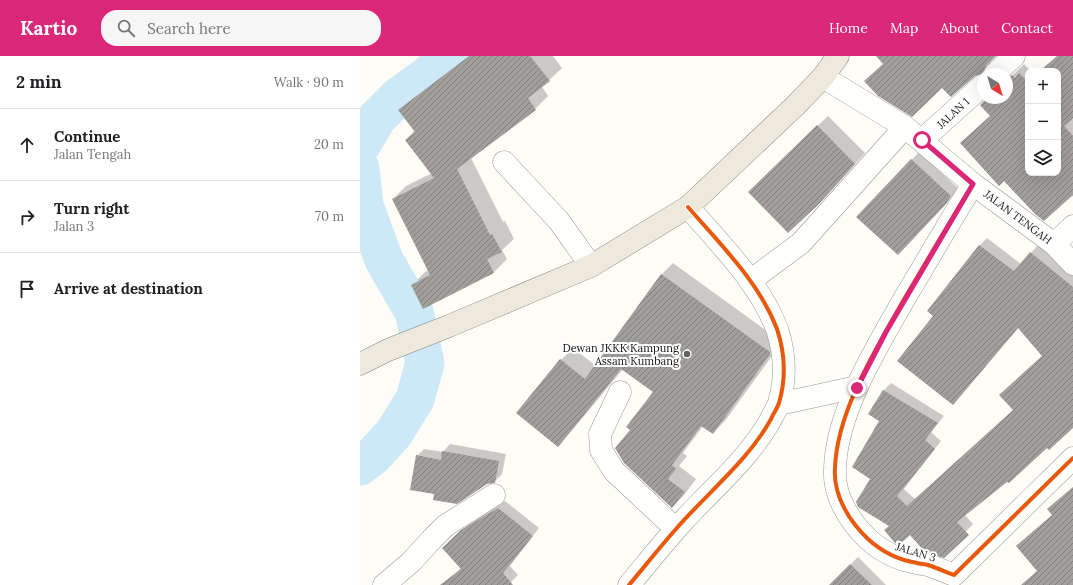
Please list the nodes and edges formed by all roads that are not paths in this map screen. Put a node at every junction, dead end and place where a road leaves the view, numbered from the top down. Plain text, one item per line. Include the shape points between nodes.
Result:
1 (838, 56) edge
2 (1014, 56) edge
3 (1001, 68) edge
4 (823, 77) junction
5 (977, 90) edge
6 (905, 126) junction
7 (922, 140) junction
8 (504, 162) dead end
9 (973, 184) junction
10 (688, 207) junction
11 (1073, 226) edge
12 (1054, 244) junction
13 (1073, 264) edge
14 (591, 266) junction
15 (750, 281) junction
16 (360, 364) edge
17 (857, 388) junction
18 (620, 392) dead end
19 (779, 404) junction
20 (1073, 458) edge
21 (494, 495) dead end
22 (676, 529) junction
23 (384, 585) edge
24 (629, 585) edge

1 - 4 main road
2 - 3 street
4 - 6 street, JALAN TENGAH
4 - 10 main road
5 - 7 street, JALAN 1
6 - 7 street, JALAN TENGAH
6 - 15 street via 801,243
7 - 9 street, JALAN TENGAH
8 - 14 street via 559,221
9 - 12 street, JALAN TENGAH
9 - 17 street, JALAN 3 via 886,332
10 - 14 main road
10 - 15 street
11 - 12 street
12 - 13 street, JALAN TENGAH
14 - 16 main road
15 - 19 street via 766,305 777,329 782,350 784,370
17 - 19 street
17 - 20 street, JALAN 3 via 840,431 836,449 834,469 838,497 854,523 869,540 887,553 915,563 954,575
18 - 22 street via 600,434 601,450 614,471
19 - 22 street via 761,436
21 - 23 street via 445,526 411,562
22 - 24 street

